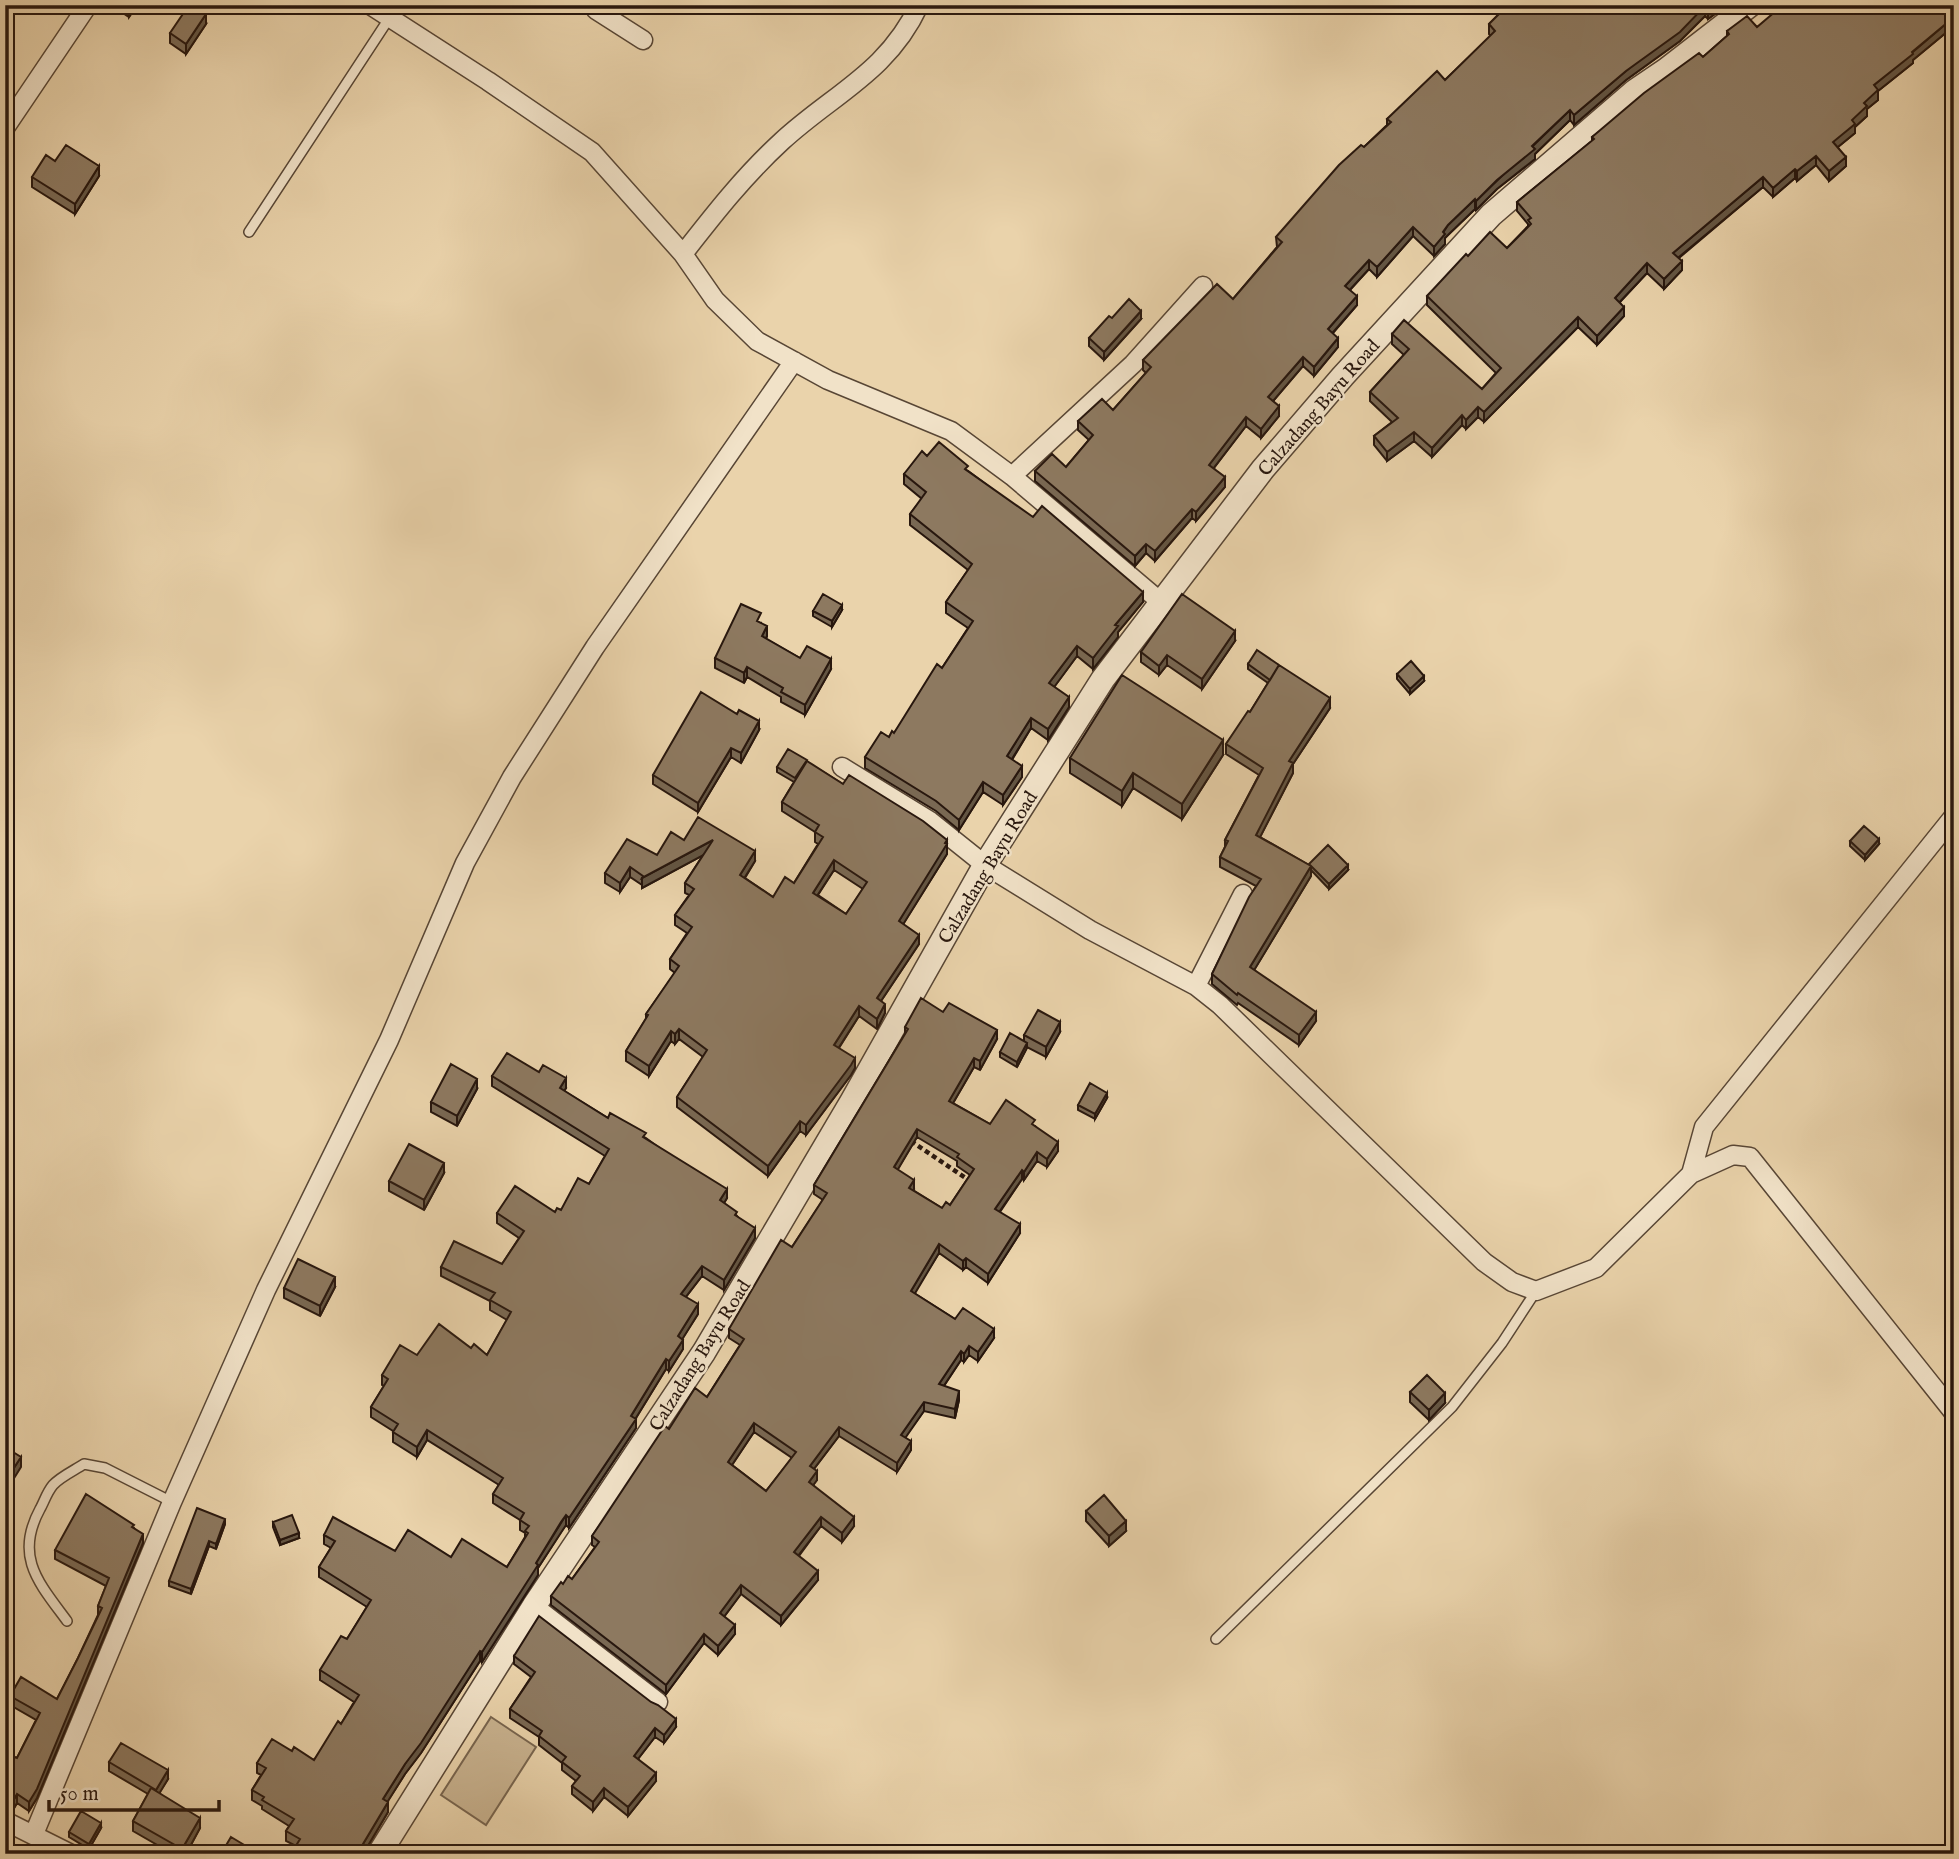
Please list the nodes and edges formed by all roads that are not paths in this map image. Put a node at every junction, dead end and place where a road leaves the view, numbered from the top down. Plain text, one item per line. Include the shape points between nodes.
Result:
1 (88, 5) edge
2 (370, 5) edge
3 (919, 5) edge
4 (1750, 5) edge
5 (595, 7) edge
6 (390, 17) junction
7 (643, 40) dead end
8 (5, 128) edge
9 (250, 232) dead end
10 (683, 254) junction
11 (1203, 286) dead end
12 (794, 361) junction
13 (1012, 476) junction
14 (1162, 603) junction
15 (842, 767) dead end
16 (1954, 816) edge
17 (985, 865) junction
18 (1243, 894) dead end
19 (1195, 986) junction
20 (1690, 1174) junction
21 (1536, 1291) junction
22 (1954, 1413) edge
23 (172, 1502) junction
24 (534, 1606) junction
25 (67, 1621) dead end
26 (1216, 1639) dead end
27 (658, 1702) edge
28 (5, 1821) edge
29 (34, 1834) junction
30 (71, 1854) edge
31 (379, 1854) edge

1 - 8 street
2 - 6 street
3 - 10 street via 890,53 785,138 743,179
4 - 14 street, Calzadang Bayu Road via 1635,91 1491,215 1263,469
5 - 7 street
6 - 9 lane
6 - 10 street via 592,152
10 - 12 street via 730,317 757,341
11 - 13 street via 1133,364
12 - 13 street via 828,380 951,431
12 - 23 street via 595,647 471,850 389,1040 266,1290
13 - 14 street
14 - 17 street, Calzadang Bayu Road via 1103,679
15 - 17 street via 930,821
16 - 20 street via 1704,1127
17 - 19 street via 1090,930
17 - 24 street, Calzadang Bayu Road via 704,1352
18 - 19 street
19 - 21 street via 1220,1005 1484,1262 1512,1282
20 - 21 street via 1595,1269
20 - 22 street via 1732,1155 1749,1157
21 - 26 lane via 1452,1407
23 - 25 lane via 105,1468 84,1464 53,1485 34,1521 28,1543 30,1563 39,1584
23 - 29 street
24 - 27 street
24 - 31 street, Calzadang Bayu Road
28 - 29 street
29 - 30 street

